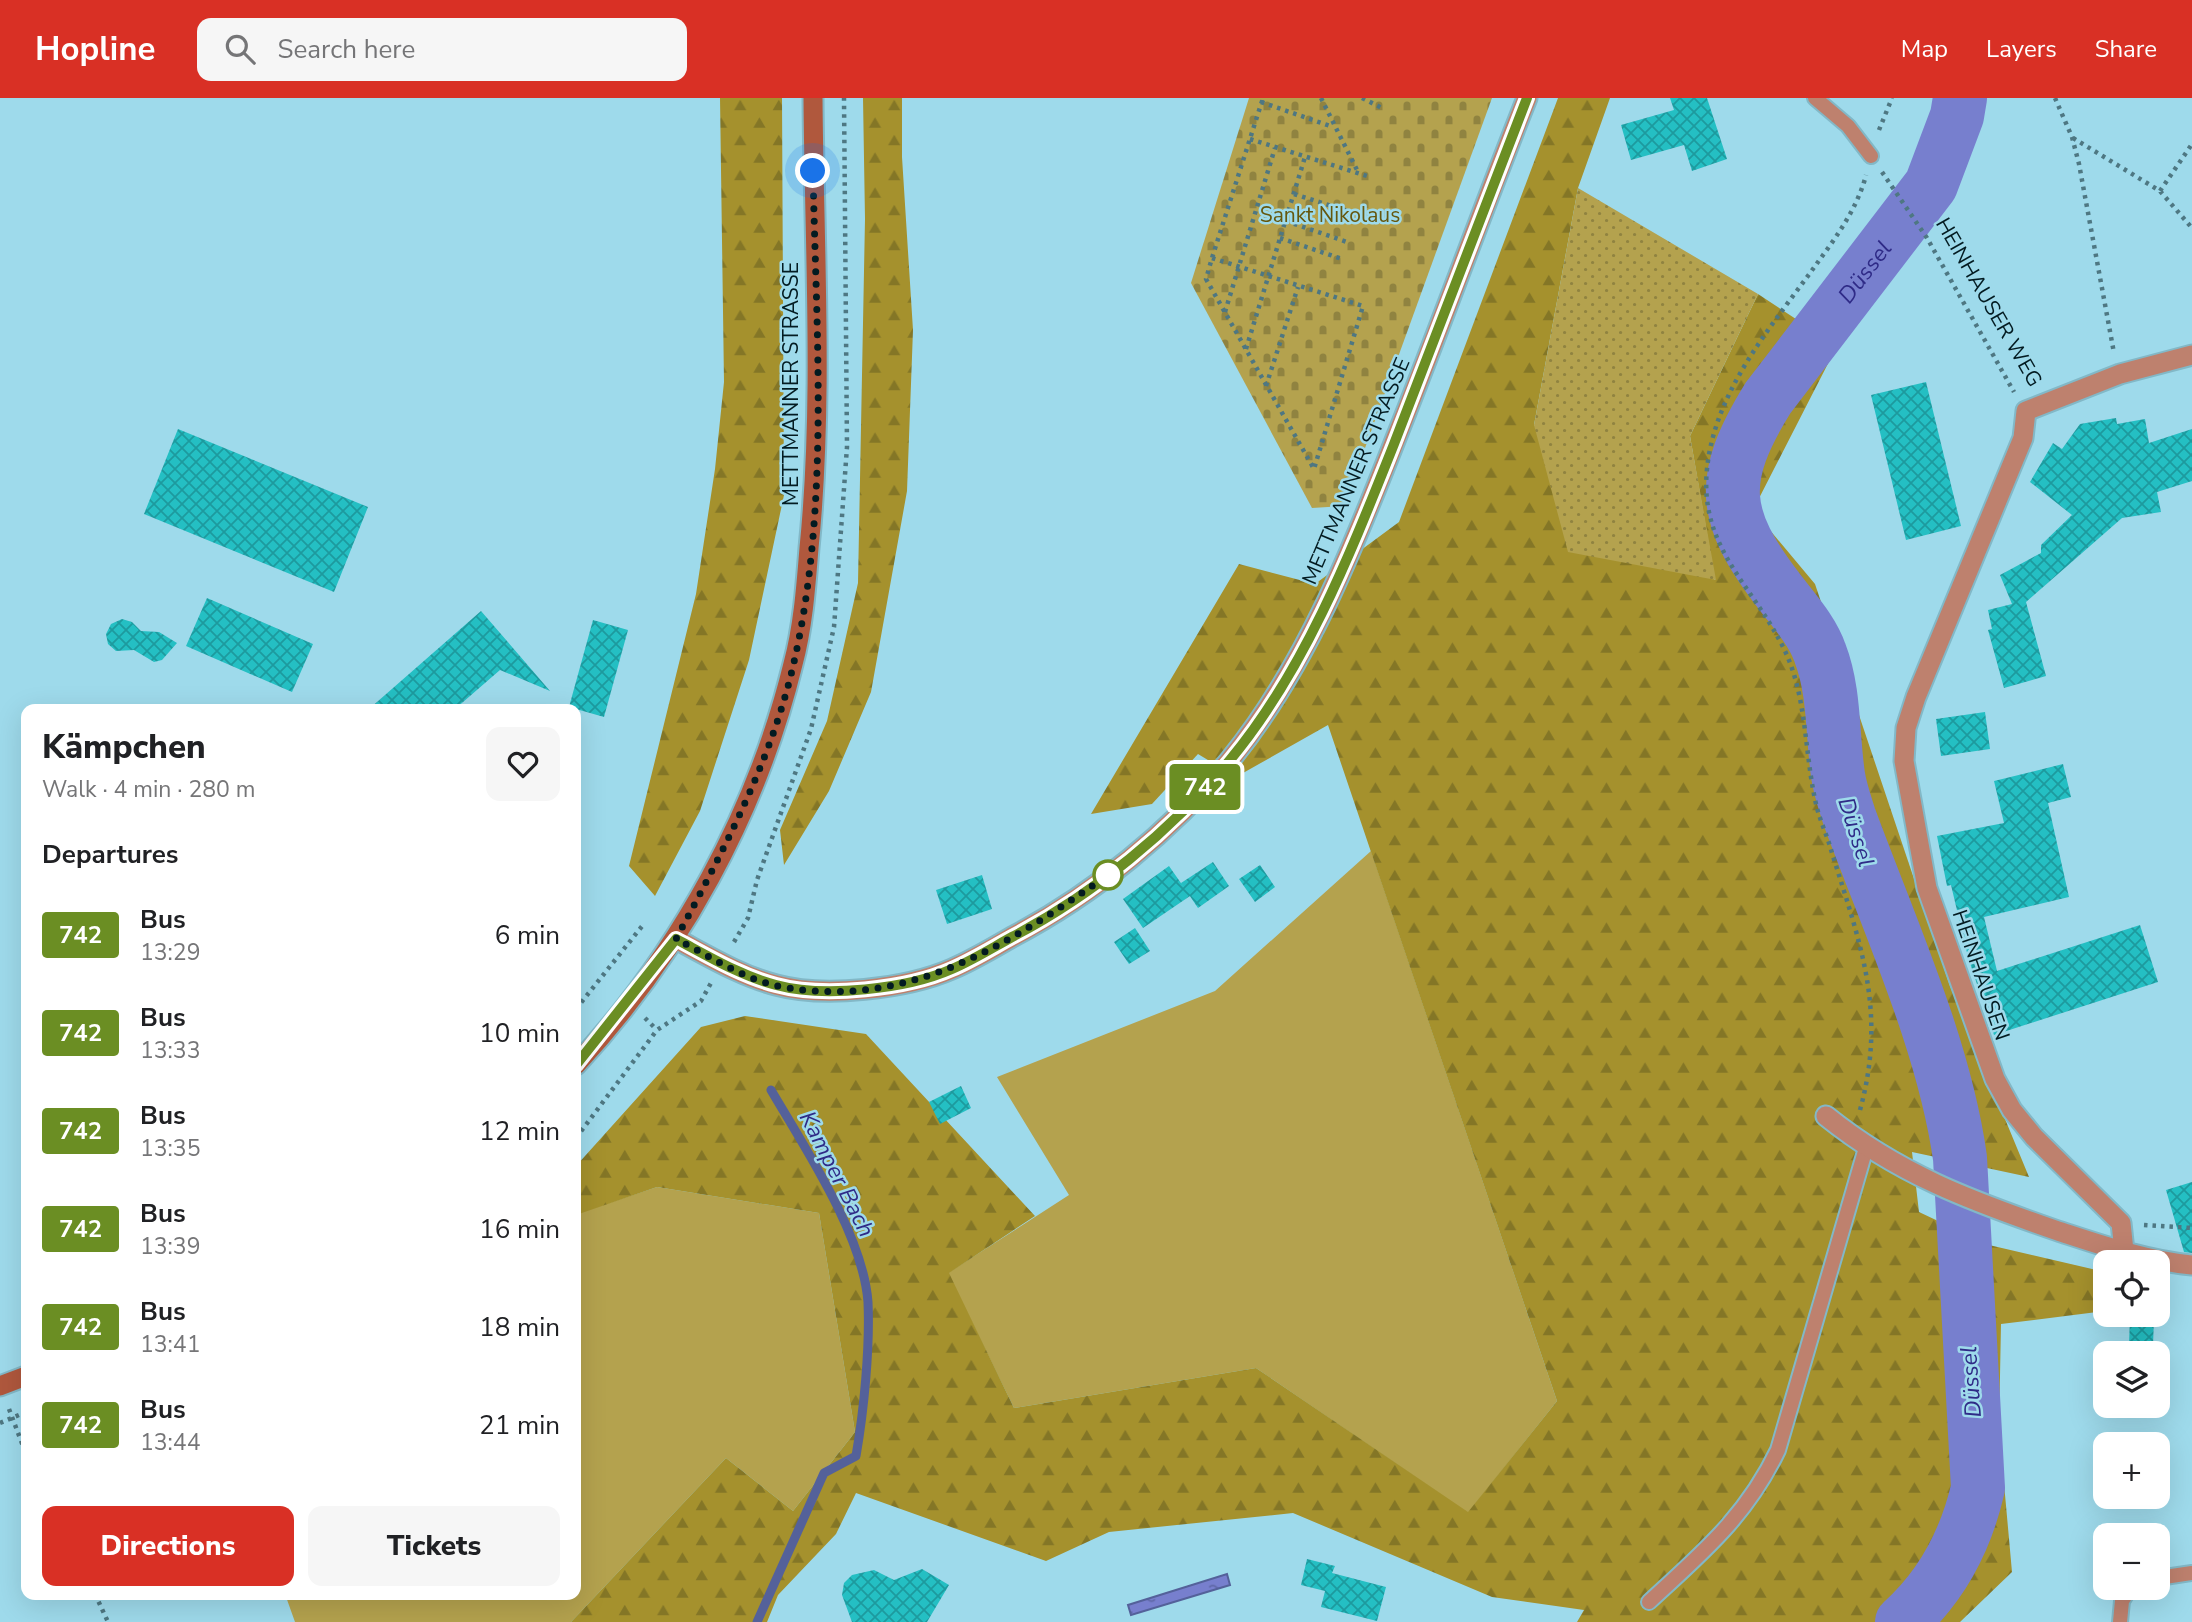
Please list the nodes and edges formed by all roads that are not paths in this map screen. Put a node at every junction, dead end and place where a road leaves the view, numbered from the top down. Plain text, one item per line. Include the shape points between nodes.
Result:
1 (813, 98) edge
2 (1527, 98) edge
3 (1815, 98) edge
4 (1871, 156) road end
5 (2192, 355) edge
6 (2026, 411) joint
7 (676, 939) junction
8 (581, 1059) edge
9 (1826, 1116) dead end
10 (1859, 1143) junction
11 (2121, 1250) edge
12 (2124, 1250) edge
13 (2170, 1264) edge
14 (2190, 1269) edge
15 (21, 1378) edge
16 (0, 1386) edge
17 (2192, 1573) edge
18 (2170, 1576) edge
19 (2123, 1600) edge
20 (1649, 1602) dead end
21 (2120, 1622) edge

1 - 7 main road, METTMANNER STRASSE via 816,477 794,662 750,793
2 - 7 street, METTMANNER STRASSE via 1363,522 1316,621 1277,692 1231,758 1181,814 1107,876 1037,924 950,970 898,985 836,990 777,986
3 - 4 lane via 1848,125
5 - 6 street, HEINHAUSER WEG via 2120,374
6 - 12 street, HEINHAUSEN via 2023,438 1916,697 1906,728 1904,761 1927,888 1994,1079 2034,1137 2121,1223
7 - 8 main road, METTMANNER STRASSE
9 - 10 street
10 - 11 street via 1919,1177 1985,1206
10 - 20 lane via 1778,1450 1751,1500 1723,1533
13 - 14 street
15 - 16 main road
17 - 18 lane
19 - 21 lane

